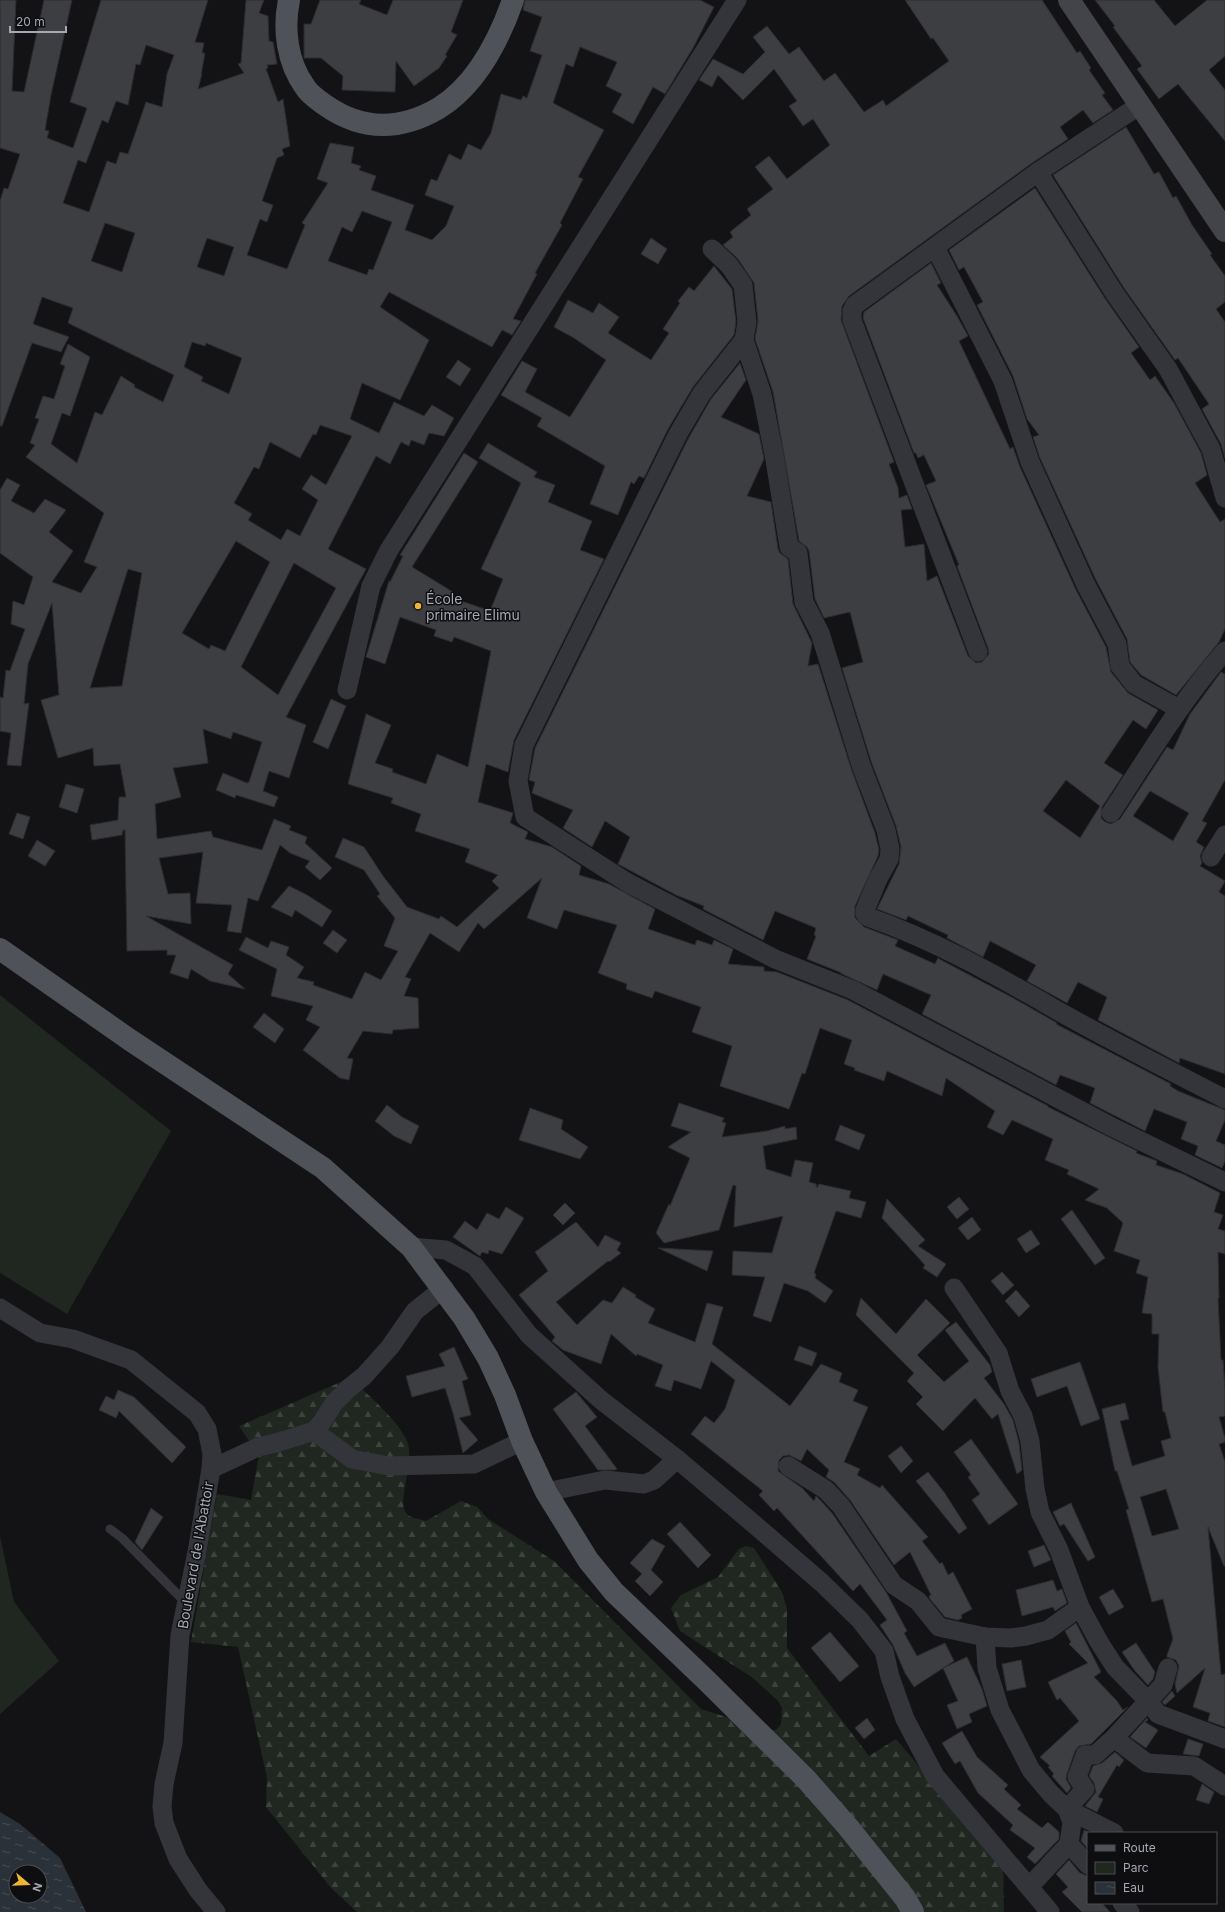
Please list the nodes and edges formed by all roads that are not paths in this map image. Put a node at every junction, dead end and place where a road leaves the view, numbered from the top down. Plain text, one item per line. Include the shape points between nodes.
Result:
1 (289, 0) edge
2 (513, 0) edge
3 (737, 0) edge
4 (1069, 0) edge
5 (1140, 105) junction
6 (1038, 172) junction
7 (1225, 231) edge
8 (935, 247) junction
9 (712, 249) dead end
10 (744, 340) junction
11 (1225, 498) edge
12 (1225, 651) edge
13 (978, 652) dead end
14 (347, 690) dead end
15 (1179, 709) junction
16 (1111, 813) dead end
17 (1225, 835) edge
18 (1212, 857) dead end
19 (0, 949) edge
20 (1225, 1099) edge
21 (1225, 1182) edge
22 (412, 1247) junction
23 (444, 1288) junction
24 (954, 1288) dead end
25 (0, 1308) edge
26 (314, 1431) junction
27 (522, 1441) junction
28 (677, 1459) junction
29 (788, 1466) dead end
30 (211, 1469) junction
31 (546, 1492) junction
32 (110, 1529) dead end
33 (187, 1604) junction
34 (1080, 1607) junction
35 (985, 1637) junction
36 (1168, 1668) dead end
37 (1148, 1700) junction
38 (1114, 1738) junction
39 (1225, 1739) edge
40 (1225, 1786) edge
41 (1067, 1809) junction
42 (1112, 1832) edge
43 (1069, 1844) junction
44 (1087, 1864) edge
45 (1029, 1887) junction
46 (1123, 1904) edge
47 (216, 1912) edge
48 (913, 1912) edge
49 (1050, 1912) edge
50 (1130, 1912) edge

1 - 2 main road via 285,17 287,41 294,66 305,88 336,113 371,126 391,126 415,119 438,108 460,92 480,68 505,22
3 - 14 street via 389,550 371,586
4 - 5 street
5 - 6 street
5 - 7 street
6 - 8 street
6 - 11 street via 1115,294 1168,369 1211,449
8 - 13 street via 855,305 852,320
8 - 15 street via 1002,382 1030,462 1086,585 1117,644 1120,666 1134,684
9 - 10 street via 729,265 743,285 747,322
10 - 20 street via 762,394 777,466 789,547 798,553 804,602 820,633 862,768 886,830 890,849 889,859 878,879 865,914 956,954 1112,1041
10 - 21 street via 702,393 678,434 524,745 518,781 525,817 628,883 775,959 852,990 1110,1126
12 - 15 street
15 - 16 street
17 - 18 street
19 - 22 main road via 130,1040 322,1168
22 - 23 main road
22 - 28 street via 446,1250 475,1266 529,1335 601,1400
23 - 26 street via 415,1310 390,1347 334,1404
23 - 27 main road via 488,1358
24 - 34 street via 998,1353 1010,1391 1023,1416 1030,1441 1040,1512 1059,1550
25 - 30 street, Boulevard de l'Abattoir via 40,1333 73,1339 131,1360 197,1413 207,1429 212,1454
26 - 27 street via 352,1459 389,1466 474,1464
26 - 30 street via 258,1447
27 - 31 main road
28 - 31 street via 654,1480 644,1484 605,1480
28 - 45 street via 822,1583 860,1620 884,1651 904,1719 935,1776
29 - 35 street via 826,1490 841,1506 894,1585 918,1601 935,1624
30 - 33 street, Boulevard de l'Abattoir
31 - 48 main road via 588,1560 614,1592 806,1779 853,1833 905,1898
32 - 33 lane
33 - 47 street, Boulevard de l'Abattoir via 180,1635 173,1743 162,1807 164,1823 178,1859
34 - 35 street via 1048,1630 1011,1638
34 - 37 street via 1115,1667
35 - 41 street via 987,1668 1008,1728 1031,1770
36 - 37 street via 1163,1685
37 - 38 street
37 - 39 street via 1158,1714
38 - 40 street via 1147,1763 1194,1766
38 - 41 street via 1095,1755 1085,1755 1077,1777 1085,1789
41 - 42 street
41 - 43 street via 1072,1822
43 - 44 street
43 - 45 street
45 - 49 street
46 - 50 street

